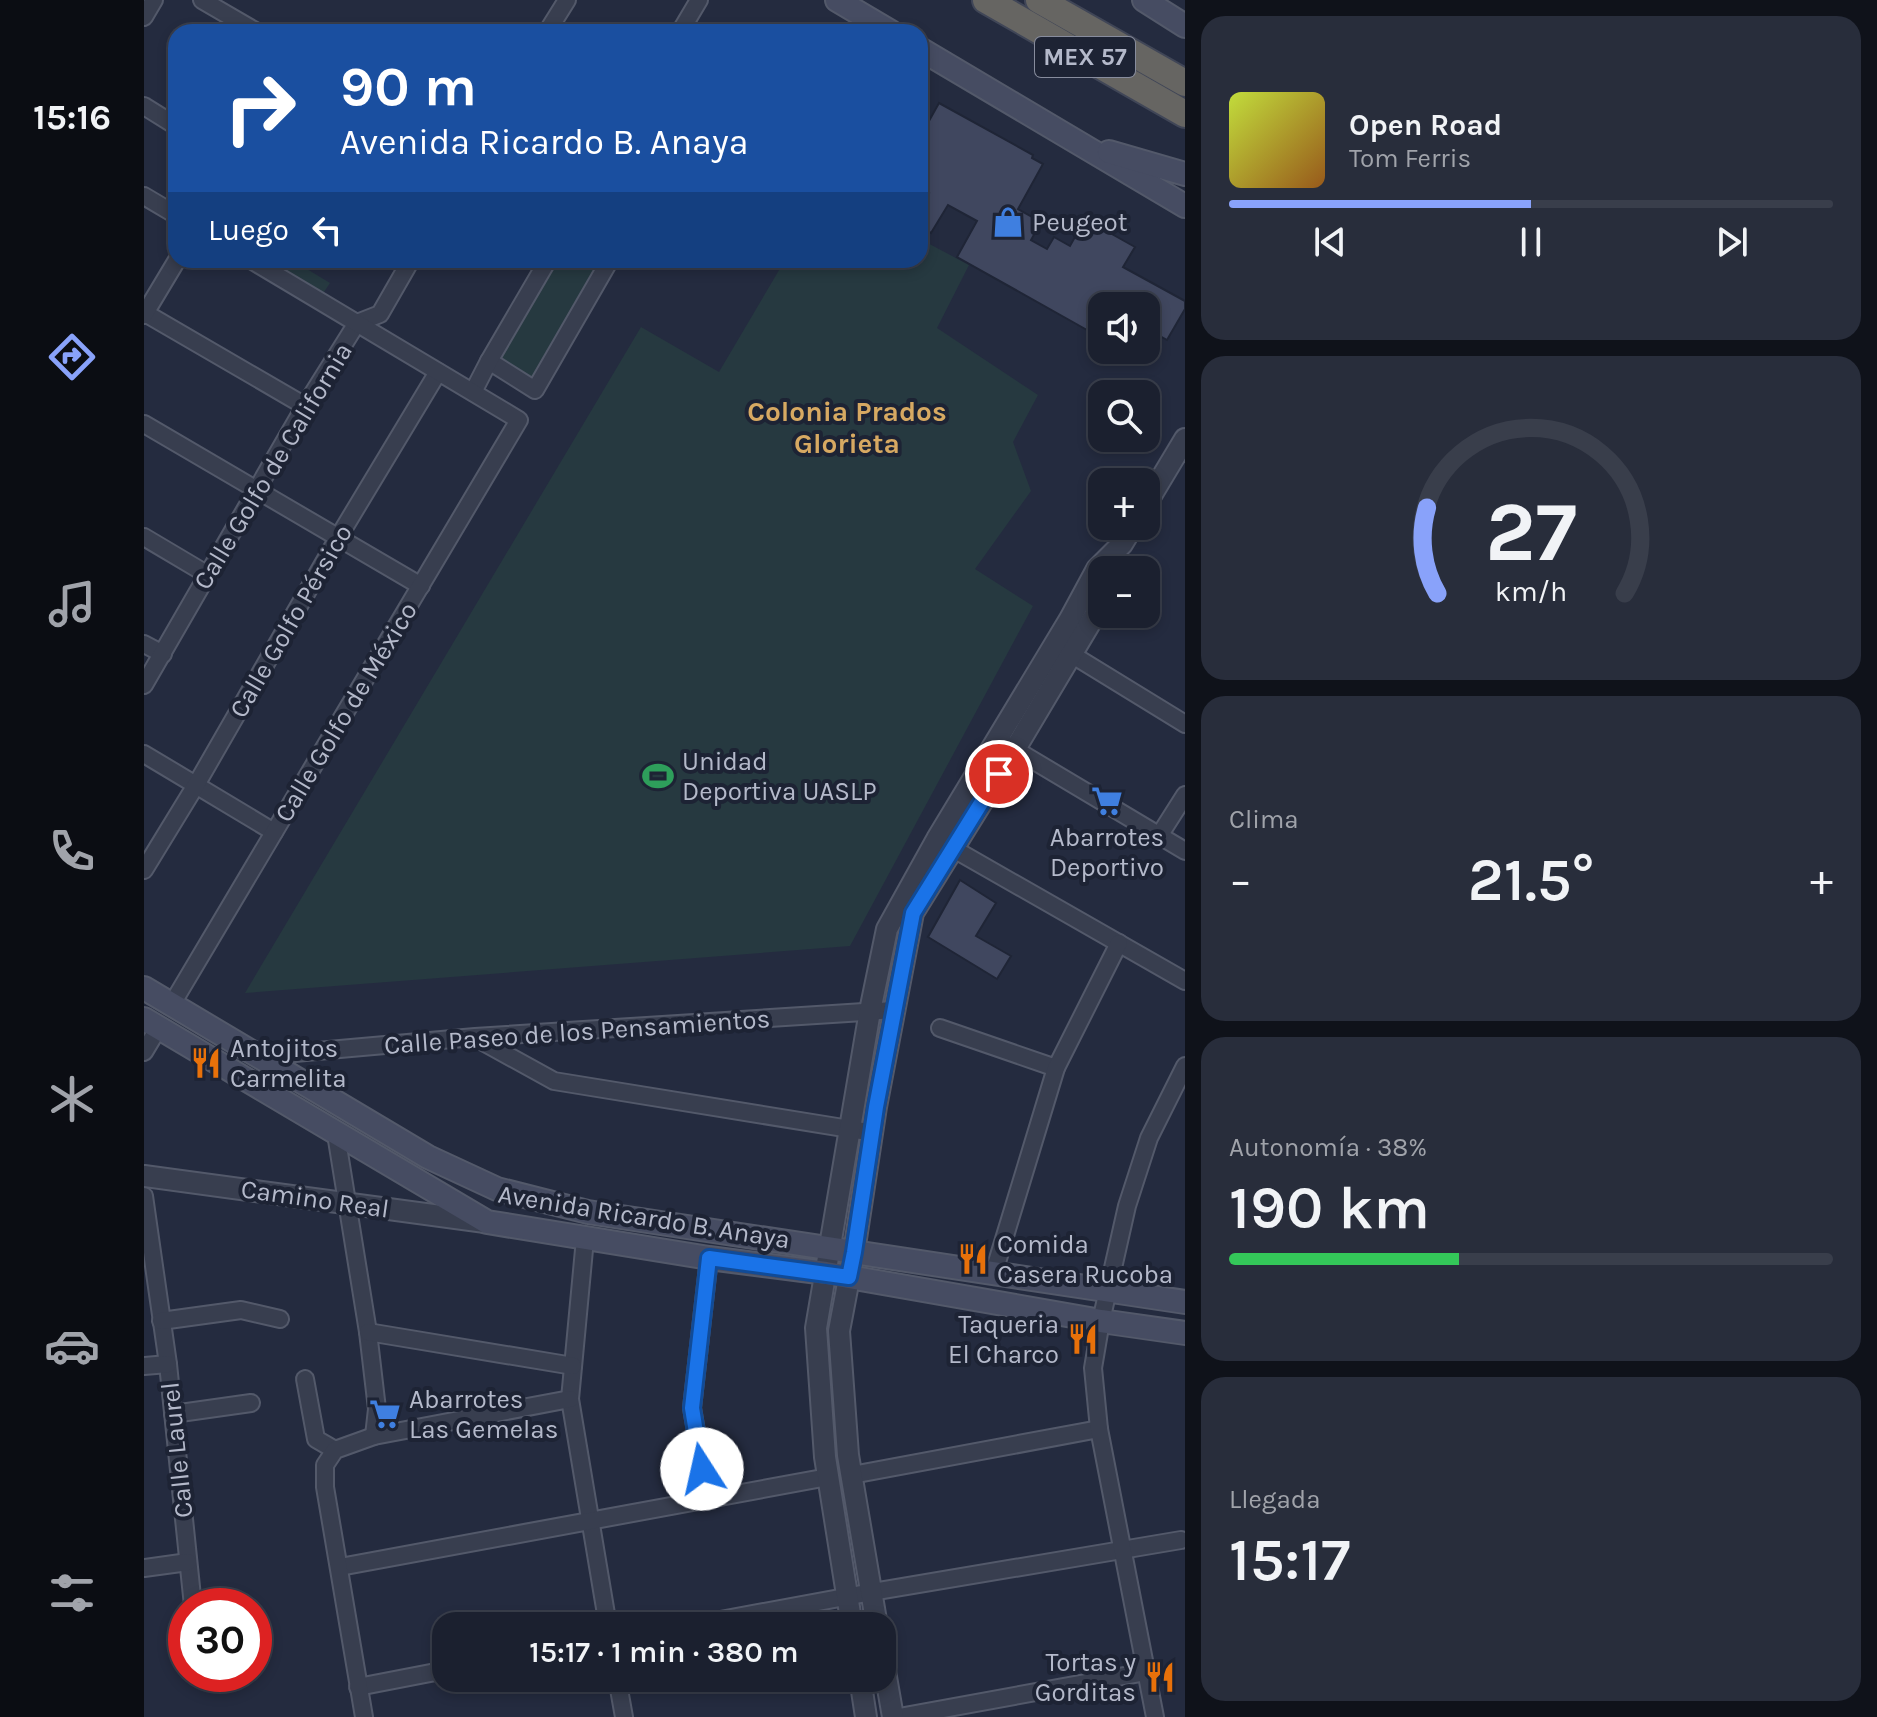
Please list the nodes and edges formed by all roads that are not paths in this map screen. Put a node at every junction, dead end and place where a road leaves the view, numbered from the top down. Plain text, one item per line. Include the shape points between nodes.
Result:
1 (154, 0) edge
2 (202, 0) edge
3 (567, 0) edge
4 (699, 0) edge
5 (837, 0) edge
6 (986, 0) edge
7 (1039, 0) edge
8 (1144, 0) edge
9 (144, 17) edge
10 (243, 24) edge
11 (552, 24) edge
12 (685, 24) edge
13 (878, 24) edge
14 (1185, 26) edge
15 (928, 54) edge
16 (1185, 83) edge
17 (144, 106) edge
18 (1185, 114) edge
19 (168, 121) edge
20 (1077, 143) junction
21 (1185, 174) edge
22 (144, 196) edge
23 (1185, 206) edge
24 (168, 210) edge
25 (172, 268) edge
26 (264, 268) edge
27 (406, 268) edge
28 (543, 268) edge
29 (605, 268) edge
30 (145, 314) edge
31 (357, 323) junction
32 (489, 361) junction
33 (438, 372) junction
34 (473, 392) junction
35 (305, 406) junction
36 (144, 424) edge
37 (1185, 439) edge
38 (1160, 481) edge
39 (257, 490) junction
40 (144, 537) edge
41 (338, 538) junction
42 (208, 575) junction
43 (421, 586) junction
44 (1088, 612) edge
45 (1088, 616) edge
46 (144, 644) edge
47 (163, 654) junction
48 (1071, 654) junction
49 (144, 685) edge
50 (1185, 724) edge
51 (1006, 744) junction
52 (144, 754) edge
53 (196, 785) junction
54 (1185, 795) edge
55 (274, 832) junction
56 (1159, 836) junction
57 (945, 844) junction
58 (1185, 851) edge
59 (144, 870) edge
60 (1119, 943) junction
61 (1185, 981) edge
62 (144, 988) edge
63 (172, 1004) junction
64 (895, 1010) junction
65 (870, 1011) junction
66 (152, 1023) edge
67 (940, 1028) dead end
68 (475, 1037) junction
69 (144, 1052) edge
70 (261, 1056) junction
71 (1185, 1066) edge
72 (1056, 1068) junction
73 (850, 1129) junction
74 (872, 1133) junction
75 (336, 1134) junction
76 (144, 1176) edge
77 (144, 1196) edge
78 (347, 1203) junction
79 (487, 1222) junction
80 (585, 1239) junction
81 (829, 1248) junction
82 (854, 1252) junction
83 (709, 1258) junction
84 (994, 1272) junction
85 (838, 1275) junction
86 (1108, 1291) junction
87 (1185, 1302) edge
88 (280, 1319) dead end
89 (161, 1321) junction
90 (1101, 1321) junction
91 (368, 1332) junction
92 (1185, 1333) edge
93 (168, 1364) junction
94 (144, 1366) edge
95 (573, 1366) junction
96 (305, 1379) dead end
97 (570, 1399) junction
98 (251, 1403) dead end
99 (173, 1414) junction
100 (1099, 1429) junction
101 (374, 1436) junction
102 (335, 1450) junction
103 (852, 1475) junction
104 (828, 1477) junction
105 (708, 1499) junction
106 (590, 1521) junction
107 (1181, 1540) dead end
108 (1123, 1549) junction
109 (188, 1562) junction
110 (340, 1567) junction
111 (144, 1568) edge
112 (191, 1588) edge
113 (872, 1592) junction
114 (847, 1597) junction
115 (606, 1612) edge
116 (765, 1612) edge
117 (850, 1612) edge
118 (875, 1612) edge
119 (1146, 1672) junction
120 (432, 1673) edge
121 (358, 1687) junction
122 (620, 1692) edge
123 (862, 1692) edge
124 (889, 1692) edge
125 (364, 1717) edge
126 (624, 1717) edge
127 (866, 1717) edge
128 (893, 1717) edge
129 (899, 1717) edge
130 (1155, 1717) edge

1 - 9 street
2 - 10 street
3 - 11 street
4 - 12 street
5 - 13 main road
6 - 18 highway, MEX 57
7 - 16 highway, MEX 57
8 - 14 main road
15 - 20 main road
17 - 19 street
20 - 21 main road
20 - 23 main road
22 - 24 street
25 - 30 street
26 - 31 street
27 - 31 street, Calle Golfo de California via 380,314
28 - 32 street
29 - 32 street via 535,390
30 - 35 street
31 - 33 street
31 - 35 street, Calle Golfo de California
32 - 34 street
33 - 34 street
33 - 41 street, Calle Golfo Pérsico
34 - 43 street, Calle Golfo de México via 519,420
35 - 39 street, Calle Golfo de California
36 - 39 street
37 - 38 street
39 - 41 street
39 - 42 street, Calle Golfo de California
40 - 42 street
41 - 43 street
41 - 53 street, Calle Golfo Pérsico
42 - 47 street, Calle Golfo de California
43 - 55 street, Calle Golfo de México
44 - 51 street
45 - 48 street
46 - 47 street
47 - 49 street, Calle Golfo de California
48 - 50 street
48 - 51 street
51 - 56 street
51 - 57 street
52 - 53 street
53 - 55 street
53 - 59 street, Calle Golfo Pérsico
54 - 56 street
55 - 63 street, Calle Golfo de México
56 - 58 street
57 - 60 street
57 - 64 street via 913,913
57 - 65 street via 887,929
60 - 61 street
60 - 72 street
62 - 63 main road, Avenida Ricardo B. Anaya
63 - 70 main road, Avenida Ricardo B. Anaya
64 - 65 street, Calle Paseo de los Pensamientos
64 - 74 street
65 - 68 street, Calle Paseo de los Pensamientos
65 - 73 street
66 - 69 street
66 - 75 main road, Avenida Ricardo B. Anaya
67 - 72 street
68 - 70 street, Calle Paseo de los Pensamientos
68 - 73 street via 554,1081
70 - 81 main road, Avenida Ricardo B. Anaya via 428,1157 497,1189 588,1212
71 - 86 street via 1149,1138
72 - 84 street
73 - 74 street
73 - 81 street
74 - 82 street
75 - 78 street
75 - 79 main road, Avenida Ricardo B. Anaya
76 - 78 street, Camino Real
77 - 89 street, Calle Laurel
78 - 79 street, Camino Real
78 - 91 street
79 - 80 main road, Avenida Ricardo B. Anaya
80 - 83 main road, Avenida Ricardo B. Anaya
80 - 95 street
81 - 82 main road, Avenida Ricardo B. Anaya
81 - 85 street
82 - 84 main road, Avenida Ricardo B. Anaya
82 - 85 street
83 - 85 main road, Avenida Ricardo B. Anaya
83 - 105 street via 692,1408
84 - 86 main road, Avenida Ricardo B. Anaya
85 - 90 main road, Avenida Ricardo B. Anaya
85 - 103 street
85 - 104 street via 816,1328
86 - 87 main road, Avenida Ricardo B. Anaya
86 - 90 street
88 - 89 street via 241,1310
89 - 93 street, Calle Laurel
90 - 92 main road, Avenida Ricardo B. Anaya
90 - 100 street via 1093,1368
91 - 95 street
91 - 101 street via 377,1409
93 - 94 street
93 - 99 street, Calle Laurel
95 - 97 street
96 - 102 street via 316,1439
97 - 101 street
97 - 106 street
98 - 99 street
99 - 109 street, Calle Laurel
100 - 103 street
100 - 108 street
101 - 102 street
102 - 110 street via 325,1465 325,1487
103 - 113 street
104 - 105 street
104 - 114 street
105 - 106 street
106 - 110 street
106 - 115 street
107 - 108 street
108 - 113 street
108 - 119 street
109 - 111 street
109 - 112 street, Calle Laurel
110 - 121 street
113 - 114 street
113 - 118 street
114 - 116 street
114 - 117 street
119 - 129 street
119 - 130 street
120 - 121 street
121 - 125 street
122 - 126 street
123 - 127 street
124 - 128 street

